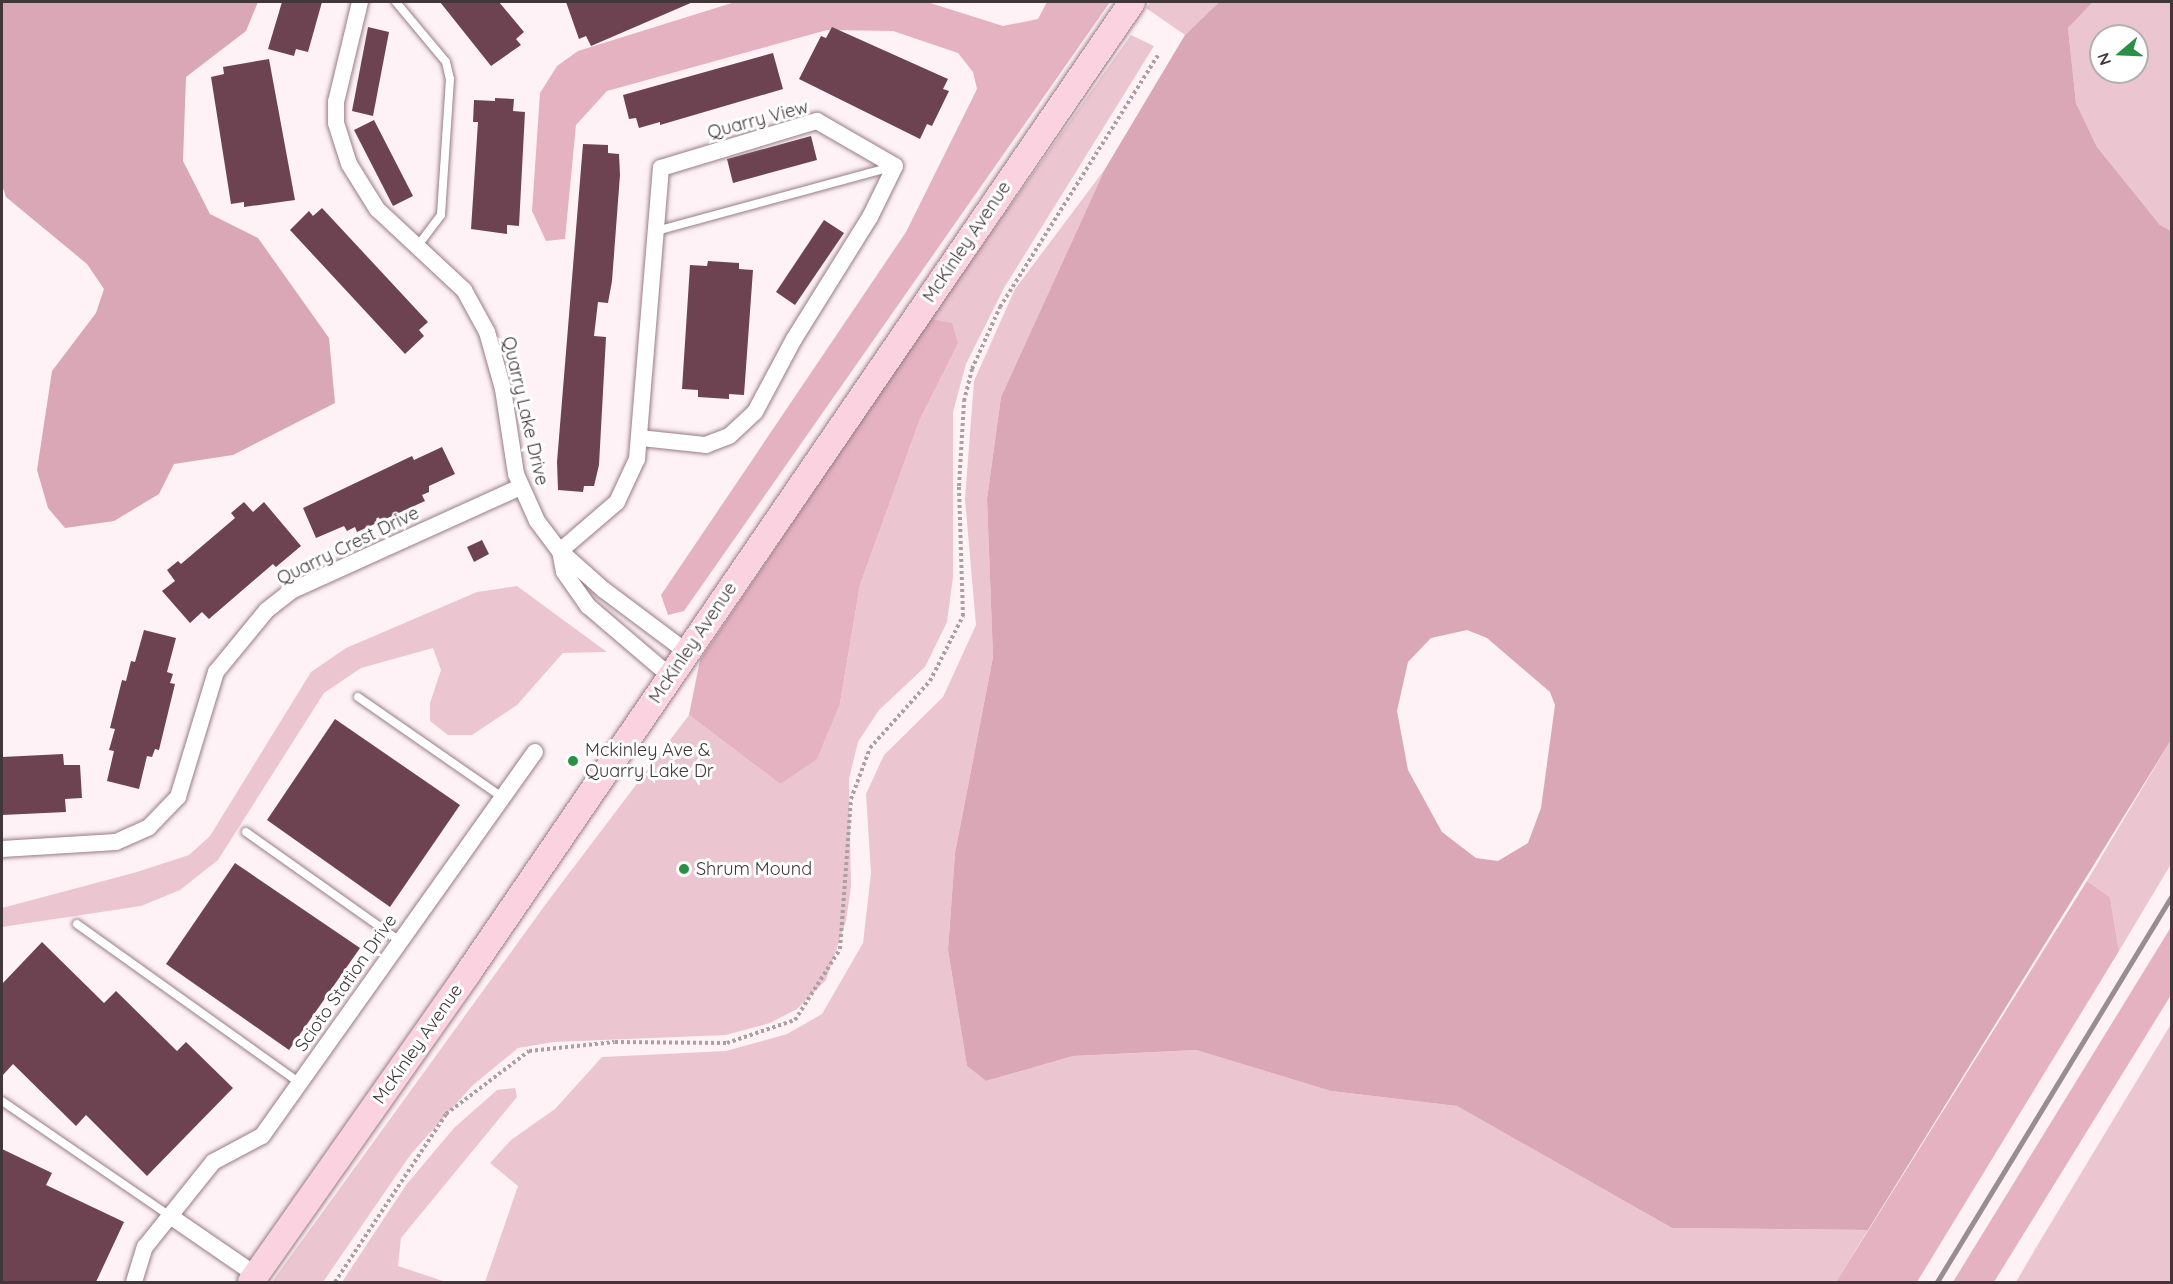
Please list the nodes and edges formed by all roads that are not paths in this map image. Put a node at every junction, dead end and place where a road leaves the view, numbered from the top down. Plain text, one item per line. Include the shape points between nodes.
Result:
1 (360, 2) edge
2 (396, 2) edge
3 (1132, 2) edge
4 (895, 166) junction
5 (656, 231) junction
6 (417, 247) junction
7 (640, 438) junction
8 (520, 487) junction
9 (560, 551) junction
10 (604, 590) junction
11 (588, 606) junction
12 (687, 652) junction
13 (671, 677) junction
14 (358, 697) dead end
15 (535, 752) dead end
16 (502, 797) junction
17 (246, 832) dead end
18 (2, 849) edge
19 (77, 924) dead end
20 (400, 941) junction
21 (300, 1083) junction
22 (2, 1101) edge
23 (170, 1216) junction
24 (254, 1279) edge
25 (134, 1282) edge

1 - 6 street, Quarry Lake Drive via 336,102 340,142 366,196
2 - 6 lane via 446,62 450,79 441,215
3 - 12 main road, McKinley Avenue
4 - 5 lane
4 - 5 street, Quarry View via 817,121 661,168
4 - 7 street via 870,217 794,339 755,412 729,436 706,446
5 - 7 street, Quarry View
6 - 8 street, Quarry Lake Drive via 464,291 488,332 503,389
7 - 9 street, Quarry View via 628,484 617,502
8 - 9 street, Quarry Lake Drive via 537,521
8 - 18 street, Quarry Crest Drive via 291,591 267,610 216,672 178,797 149,827 116,842
9 - 10 street, Quarry Lake Drive
9 - 11 street, Quarry Lake Drive via 564,572
10 - 11 lane
10 - 12 street, Quarry Lake Drive
11 - 13 street, Quarry Lake Drive
12 - 13 main road, McKinley Avenue
13 - 24 main road, McKinley Avenue
14 - 16 lane
15 - 16 street, Scioto Station Drive
16 - 20 street, Scioto Station Drive
17 - 20 lane
19 - 21 lane
20 - 21 street, Scioto Station Drive
21 - 23 street, Scioto Station Drive via 262,1136 213,1162
22 - 23 lane
23 - 24 street
23 - 25 street, Scioto Station Drive via 145,1247

